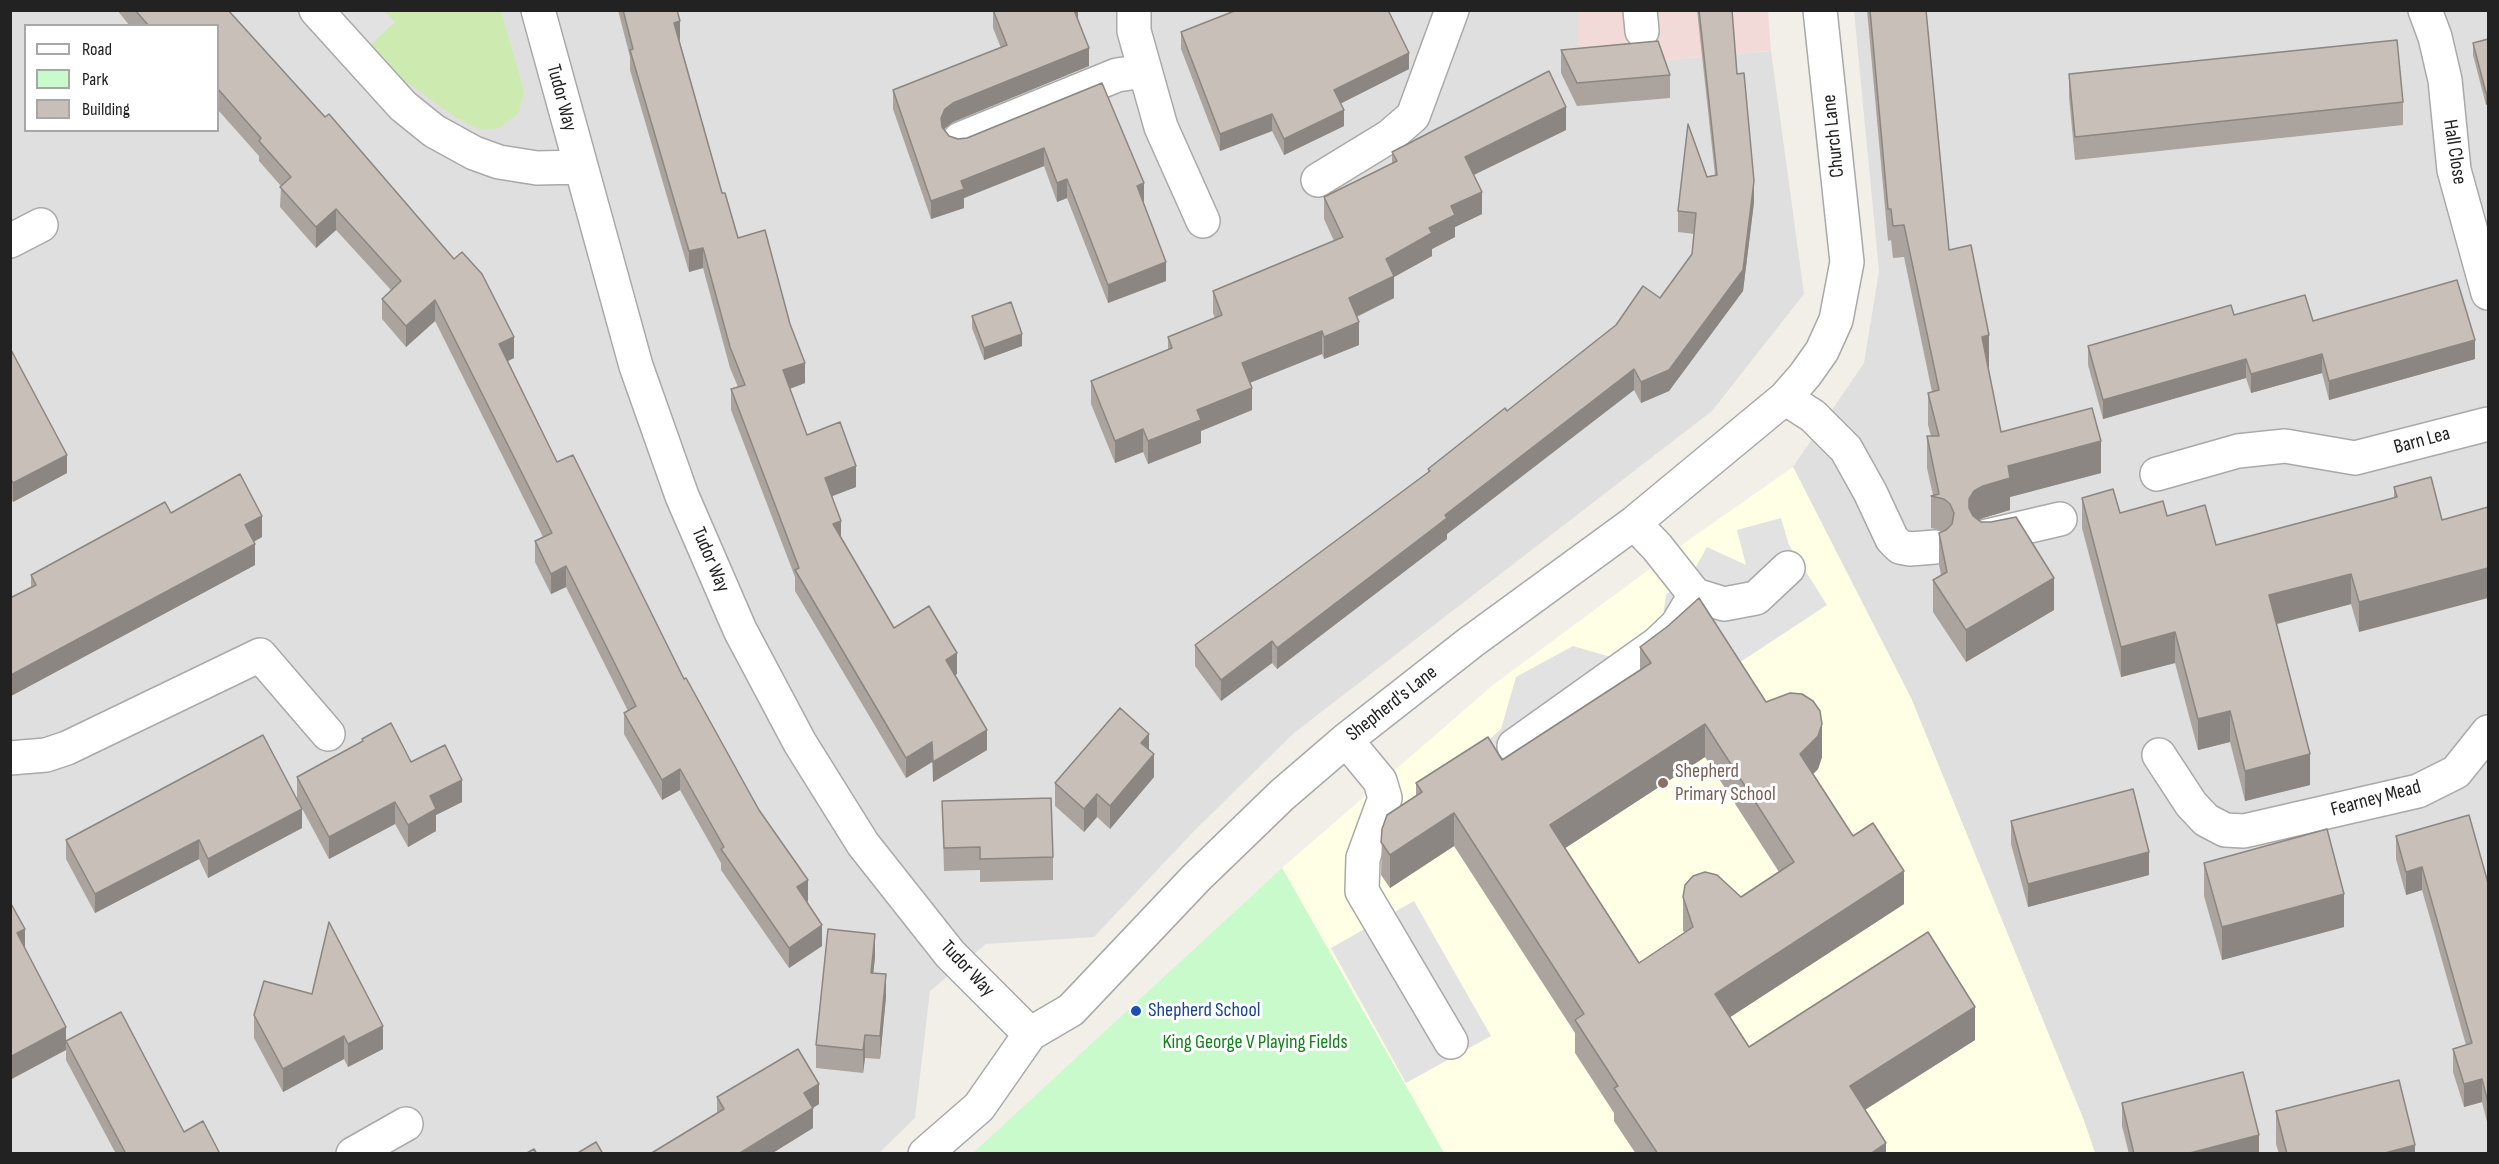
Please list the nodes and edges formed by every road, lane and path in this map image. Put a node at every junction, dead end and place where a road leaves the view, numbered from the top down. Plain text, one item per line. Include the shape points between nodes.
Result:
1 (316, 10) edge
2 (538, 10) edge
3 (1134, 10) edge
4 (1452, 10) edge
5 (1820, 10) edge
6 (2425, 10) edge
7 (1144, 71) junction
8 (960, 139) edge
9 (580, 167) junction
10 (1318, 180) dead end
11 (1203, 221) dead end
12 (41, 225) dead end
13 (10, 240) edge
14 (1847, 262) joint
15 (2488, 293) edge
16 (1785, 398) junction
17 (2488, 424) edge
18 (2157, 474) dead end
19 (2060, 519) dead end
20 (1634, 523) junction
21 (1987, 536) edge
22 (1935, 547) dead end
23 (1788, 568) dead end
24 (1695, 595) junction
25 (328, 734) dead end
26 (2486, 739) edge
27 (1346, 740) junction
28 (1514, 746) dead end
29 (2159, 755) dead end
30 (10, 758) edge
31 (1030, 1034) junction
32 (1451, 1042) dead end
33 (406, 1124) dead end
34 (353, 1154) edge
35 (925, 1154) edge

1 - 9 street via 404,106 434,131 499,162 537,168
2 - 9 street, Tudor Way
3 - 7 street via 1134,31
4 - 10 street via 1413,116 1390,136
5 - 14 street, Church Lane
6 - 15 street, Hall Close via 2445,80 2454,170
7 - 8 street via 1118,75
7 - 11 street via 1161,127
9 - 31 street, Tudor Way via 636,366 682,496 740,630 800,743 863,844 950,954
12 - 13 street
14 - 16 street, Shepherd's Lane via 1836,320 1822,351
16 - 20 street, Shepherd's Lane
16 - 22 street via 1813,416 1846,449 1892,539 1900,547
17 - 18 street, Barn Lea via 2355,459 2285,446 2238,451
19 - 21 street
20 - 24 street
20 - 27 street, Shepherd's Lane via 1471,642
23 - 24 street via 1756,598 1724,604
24 - 28 street via 1677,625 1657,644
25 - 30 street via 260,655 67,748 46,755
26 - 29 street, Fearney Mead via 2456,772 2418,790 2244,831 2225,830 2206,820
27 - 31 street, Shepherd's Lane via 1196,878 1071,1010
27 - 32 street via 1380,781 1385,798 1363,858 1362,891
31 - 35 street, Shepherd's Lane via 979,1107
33 - 34 street

